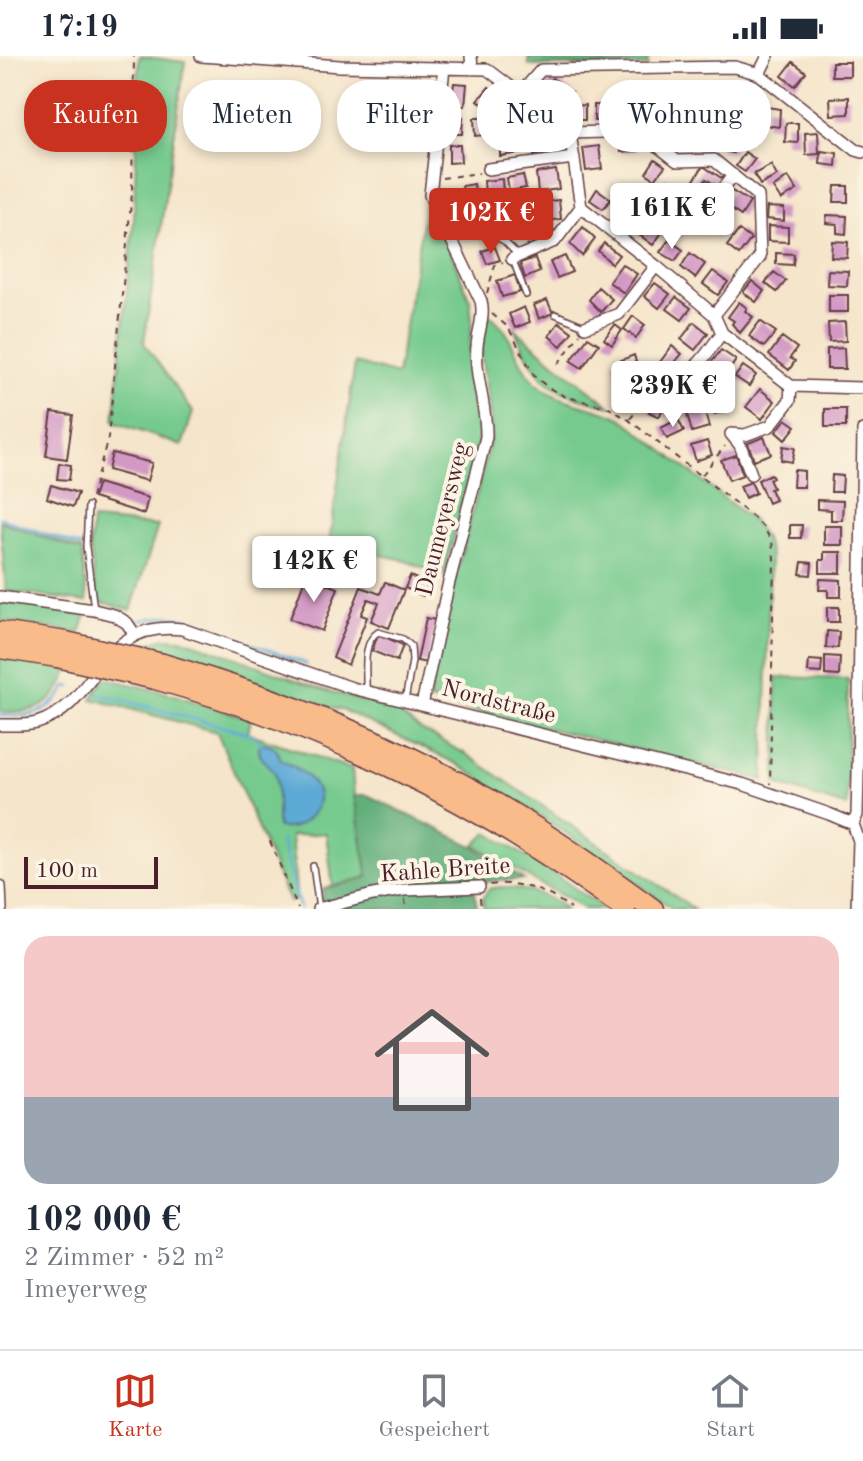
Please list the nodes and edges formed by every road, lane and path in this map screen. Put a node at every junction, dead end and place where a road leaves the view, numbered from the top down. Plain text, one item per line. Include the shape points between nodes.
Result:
1 (134, 56) edge
2 (201, 56) edge
3 (214, 56) edge
4 (768, 56) edge
5 (472, 62) edge
6 (444, 68) junction
7 (759, 74) junction
8 (502, 80) edge
9 (532, 80) edge
10 (583, 133) edge
11 (573, 152) edge
12 (863, 152) edge
13 (574, 158) junction
14 (488, 169) joint
15 (733, 175) junction
16 (431, 179) junction
17 (713, 202) dead end
18 (581, 207) junction
19 (494, 220) dead end
20 (515, 257) junction
21 (656, 266) junction
22 (526, 295) dead end
23 (483, 309) junction
24 (555, 314) dead end
25 (714, 315) junction
26 (585, 327) junction
27 (722, 333) junction
28 (558, 364) dead end
29 (657, 376) joint
30 (791, 386) junction
31 (863, 388) edge
32 (629, 420) junction
33 (863, 430) edge
34 (731, 434) junction
35 (751, 474) dead end
36 (702, 476) junction
37 (88, 506) joint
38 (0, 597) edge
39 (94, 610) junction
40 (0, 632) edge
41 (135, 635) junction
42 (0, 648) edge
43 (62, 650) junction
44 (862, 650) edge
45 (159, 672) junction
46 (366, 691) junction
47 (405, 701) junction
48 (422, 705) junction
49 (0, 725) edge
50 (770, 793) junction
51 (853, 824) junction
52 (270, 841) dead end
53 (313, 866) dead end
54 (0, 886) edge
55 (479, 887) junction
56 (1, 909) edge
57 (298, 909) edge
58 (318, 909) edge
59 (481, 909) edge
60 (571, 909) edge
61 (625, 909) edge
62 (653, 909) edge
63 (857, 909) edge

1 - 37 path via 132,193 108,438
2 - 3 street
3 - 6 street
4 - 7 street
5 - 6 street
5 - 8 street
6 - 16 street
7 - 9 street via 735,67 541,70
7 - 12 street
10 - 15 street via 638,131 677,161 714,160
11 - 13 street
13 - 14 street
13 - 18 street
14 - 16 path
15 - 17 street
15 - 25 street via 758,196 760,257
16 - 23 street via 430,195
18 - 20 street via 555,241
18 - 21 street
19 - 20 lane via 498,238
20 - 22 lane
20 - 23 path via 495,265
21 - 25 street
21 - 26 street via 619,314
23 - 32 path via 508,327 534,376 549,388
23 - 48 street, Daumeyersweg via 477,361 486,437
24 - 26 lane
25 - 27 street
26 - 28 path
27 - 29 street via 694,370 671,378
27 - 30 street
29 - 32 path
30 - 31 street
30 - 34 street via 790,400 770,426
32 - 36 path
33 - 44 street
34 - 35 street
34 - 36 path
36 - 50 path via 753,517 772,542
37 - 39 lane via 86,547
38 - 39 street
39 - 41 street via 114,615
40 - 43 highway
41 - 46 street, Nordstraße via 182,629
41 - 49 street, Nordstraße via 104,660 80,693 52,717
42 - 43 highway
43 - 45 highway, bridge
44 - 51 street
45 - 61 highway via 391,766 523,839
45 - 62 highway via 287,704 397,751 530,824
46 - 47 street, Nordstraße
46 - 47 lane via 369,644 378,632 411,646
47 - 48 street, Nordstraße
48 - 50 street, Nordstraße
50 - 51 street, Nordstraße
51 - 63 street via 859,841
52 - 57 path
53 - 58 lane
54 - 56 street
55 - 58 street, Kahle Breite via 404,890
55 - 59 path
55 - 60 path, Kahle Breite via 520,885

